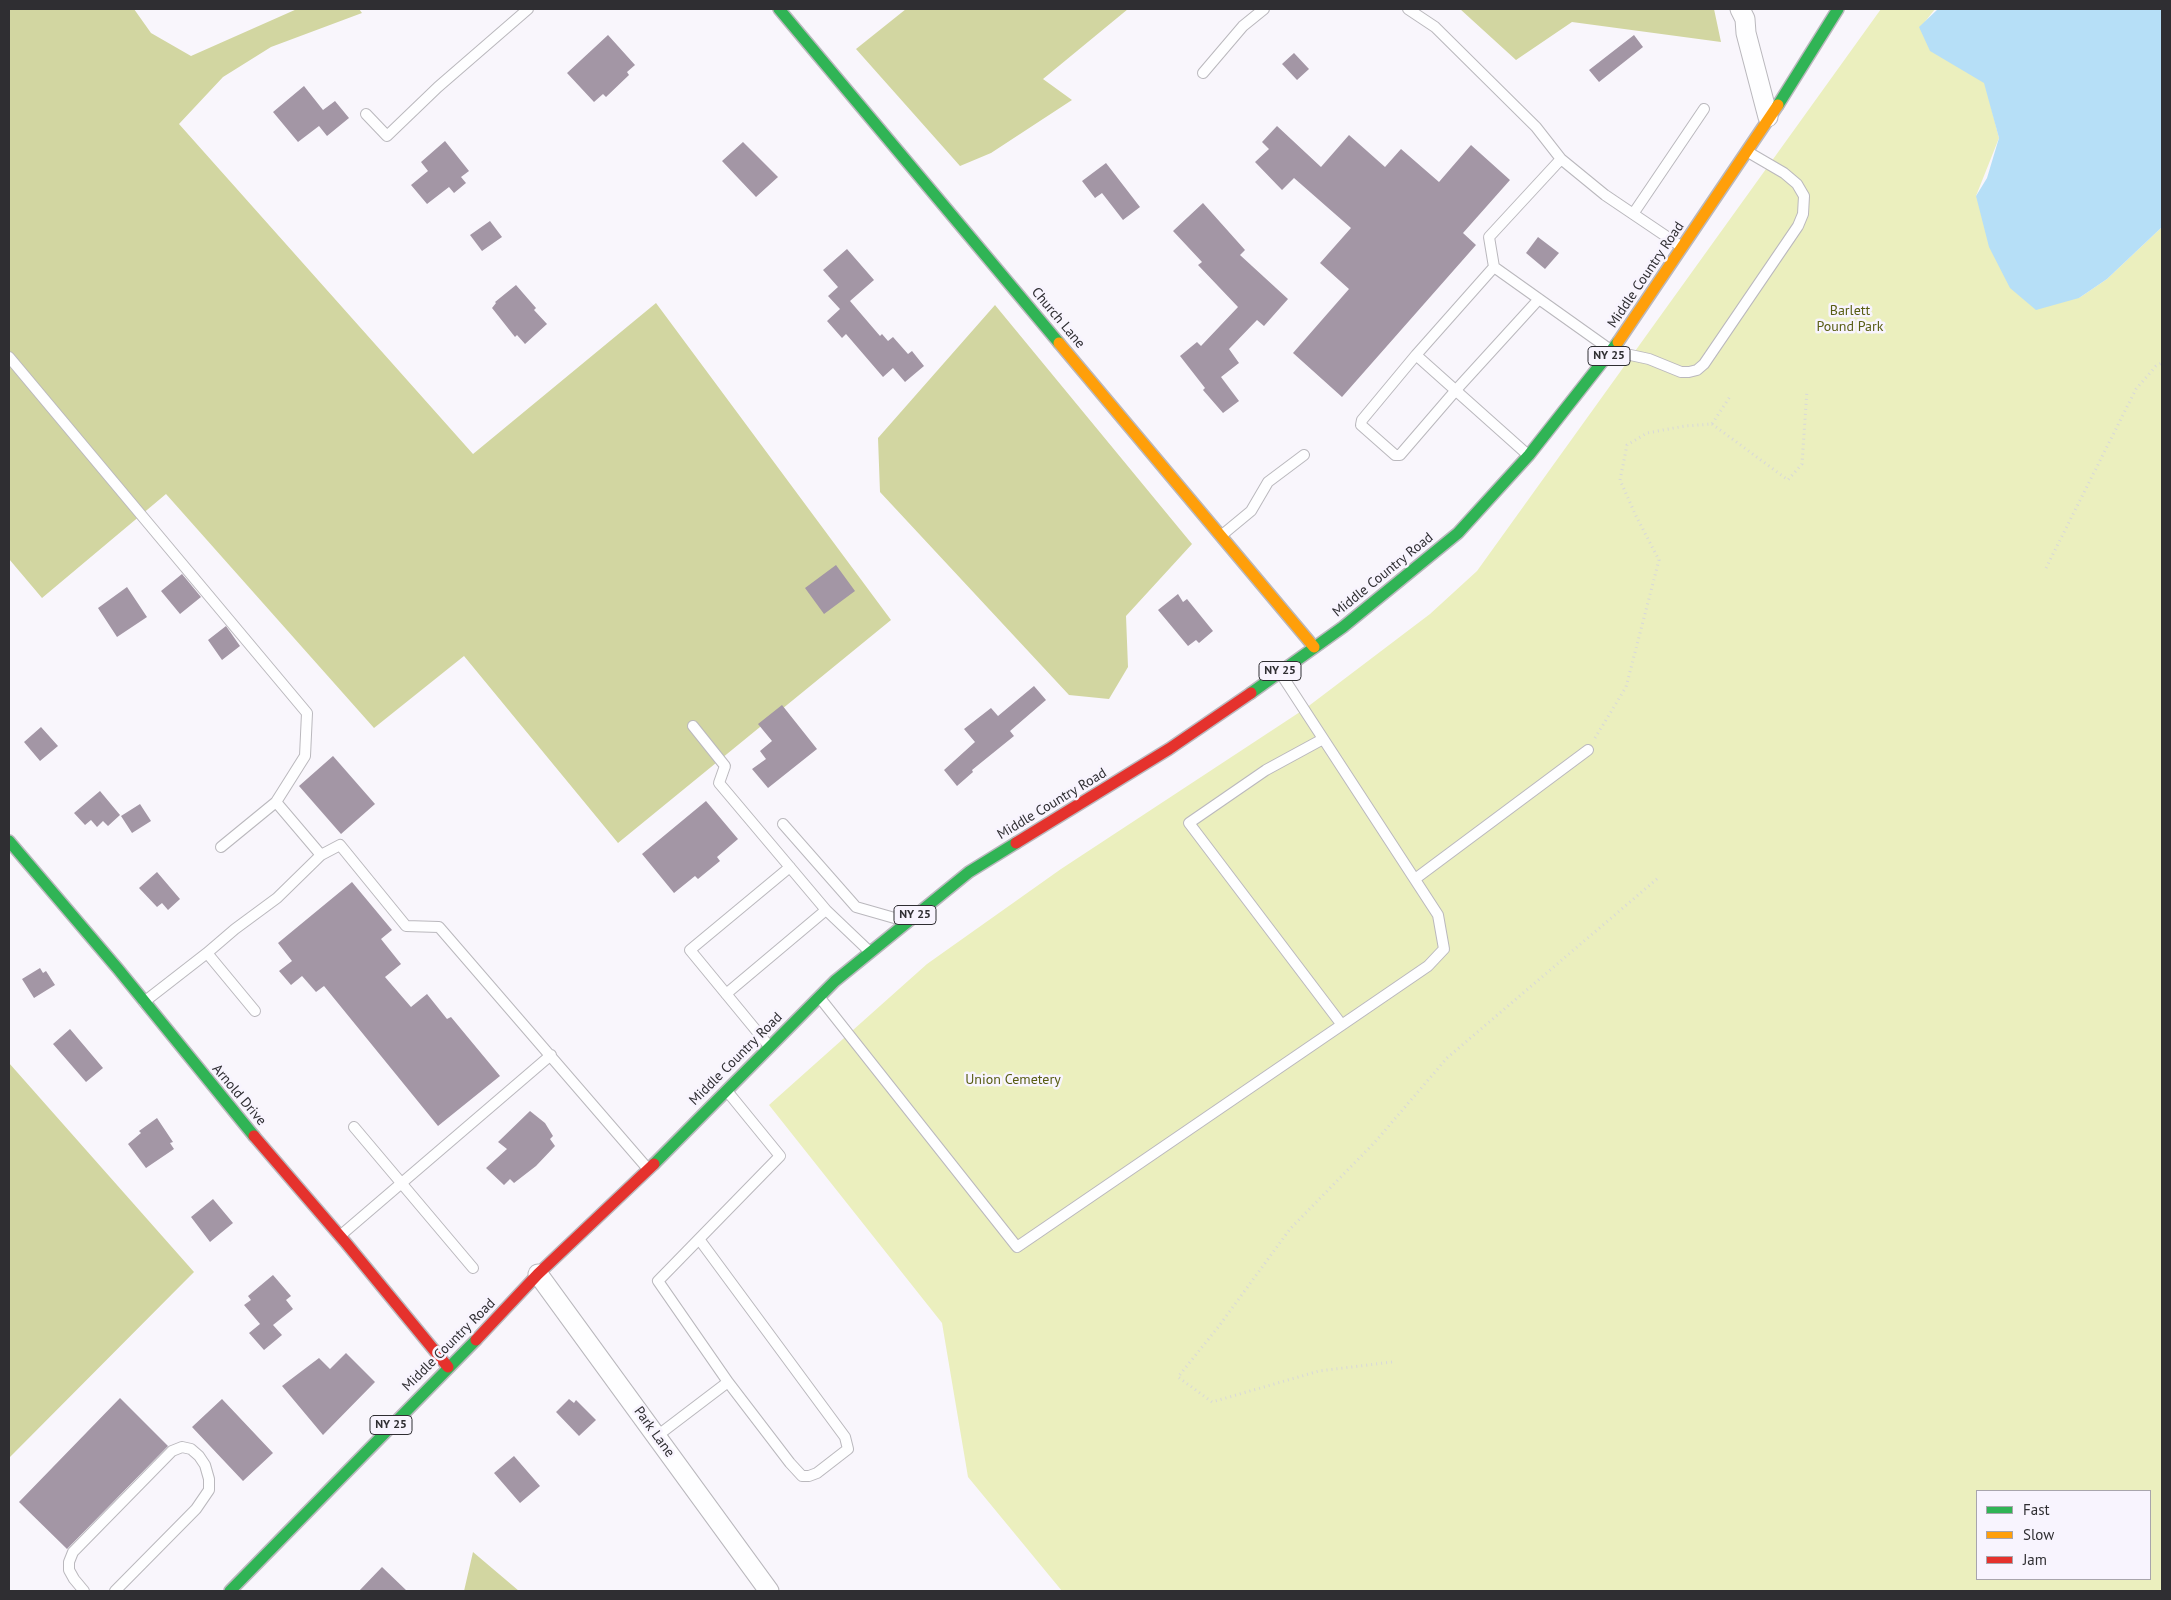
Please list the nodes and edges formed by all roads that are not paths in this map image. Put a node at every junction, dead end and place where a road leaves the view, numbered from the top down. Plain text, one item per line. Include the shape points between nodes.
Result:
1 (528, 9) edge
2 (779, 9) edge
3 (1264, 9) edge
4 (1408, 9) edge
5 (1740, 9) edge
6 (1838, 9) edge
7 (1203, 73) dead end
8 (1704, 109) dead end
9 (366, 114) dead end
10 (1768, 117) junction
11 (1746, 151) junction
12 (1561, 158) junction
13 (1633, 214) junction
14 (1683, 247) junction
15 (1494, 267) junction
16 (1540, 299) junction
17 (1612, 351) junction
18 (1416, 355) junction
19 (9, 357) edge
20 (1456, 390) junction
21 (1304, 454) dead end
22 (1528, 456) junction
23 (1221, 535) junction
24 (1314, 647) junction
25 (1280, 671) junction
26 (693, 726) dead end
27 (1323, 739) junction
28 (1588, 750) road end
29 (276, 802) junction
30 (783, 824) dead end
31 (9, 840) edge
32 (221, 846) dead end
33 (321, 855) junction
34 (790, 867) junction
35 (1415, 879) junction
36 (826, 910) junction
37 (907, 922) junction
38 (870, 952) junction
39 (207, 953) junction
40 (726, 994) junction
41 (819, 997) junction
42 (143, 1002) junction
43 (256, 1011) dead end
44 (1342, 1025) junction
45 (769, 1047) junction
46 (551, 1055) junction
47 (726, 1090) junction
48 (354, 1127) dead end
49 (648, 1170) junction
50 (403, 1182) junction
51 (340, 1236) junction
52 (700, 1238) junction
53 (473, 1268) dead end
54 (538, 1274) junction
55 (448, 1367) junction
56 (728, 1382) junction
57 (657, 1436) junction
58 (84, 1591) edge
59 (115, 1591) edge
60 (230, 1591) edge
61 (769, 1591) edge

1 - 9 lane via 387,136
2 - 23 main road, Church Lane
3 - 7 lane via 1243,26
4 - 12 lane via 1436,27 1536,127
5 - 10 street
6 - 10 main road, Middle Country Road / NY 25
8 - 13 lane
10 - 11 main road, Middle Country Road / NY 25
11 - 14 main road, Middle Country Road / NY 25
11 - 17 lane via 1784,173 1802,190 1804,202 1798,226 1697,370 1680,372 1649,359
12 - 13 lane
12 - 15 lane via 1489,238
13 - 14 lane
14 - 17 main road, Middle Country Road / NY 25
15 - 16 lane
15 - 18 lane
16 - 17 lane
16 - 20 lane
17 - 22 main road, Middle Country Road / NY 25
18 - 20 lane
18 - 20 lane via 1362,420 1361,426 1374,438 1395,456 1400,455
19 - 29 lane via 306,713 305,756
20 - 22 lane
21 - 23 lane via 1268,482 1251,511
22 - 24 main road, Middle Country Road / NY 25 via 1458,533
23 - 24 main road, Church Lane
24 - 25 main road, Middle Country Road / NY 25
25 - 27 lane
25 - 37 main road, Middle Country Road / NY 25 via 1169,749 969,872
26 - 34 lane via 725,766 719,783
27 - 35 lane
27 - 44 lane via 1266,770 1188,823
28 - 35 lane
29 - 32 lane
29 - 33 lane
30 - 37 lane via 856,907
31 - 42 main road, Arnold Drive
33 - 39 lane via 278,898
33 - 46 lane via 340,845 406,926 439,927
34 - 36 lane
34 - 40 lane via 690,950
35 - 44 lane via 1438,915 1444,949 1428,966
36 - 38 lane
36 - 40 lane
37 - 38 main road, Middle Country Road / NY 25
38 - 41 main road, Middle Country Road / NY 25
39 - 42 lane
39 - 43 lane
40 - 45 lane
41 - 44 lane via 1017,1247
41 - 45 main road, Middle Country Road / NY 25
42 - 51 main road, Arnold Drive
45 - 47 main road, Middle Country Road / NY 25
46 - 49 lane
46 - 50 lane
47 - 49 main road, Middle Country Road / NY 25
47 - 52 lane via 780,1156
48 - 50 lane
49 - 54 main road, Middle Country Road / NY 25
50 - 51 lane
50 - 53 lane
51 - 55 main road, Arnold Drive
52 - 56 lane via 658,1281
52 - 56 lane via 845,1437 848,1449 817,1473 802,1476
54 - 55 main road, Middle Country Road / NY 25
54 - 57 street, Park Lane
55 - 60 main road, Middle Country Road / NY 25
56 - 57 lane
57 - 61 street, Park Lane
58 - 59 lane via 69,1570 73,1552 172,1450 182,1447 191,1450 205,1465 210,1478 209,1490 196,1509

